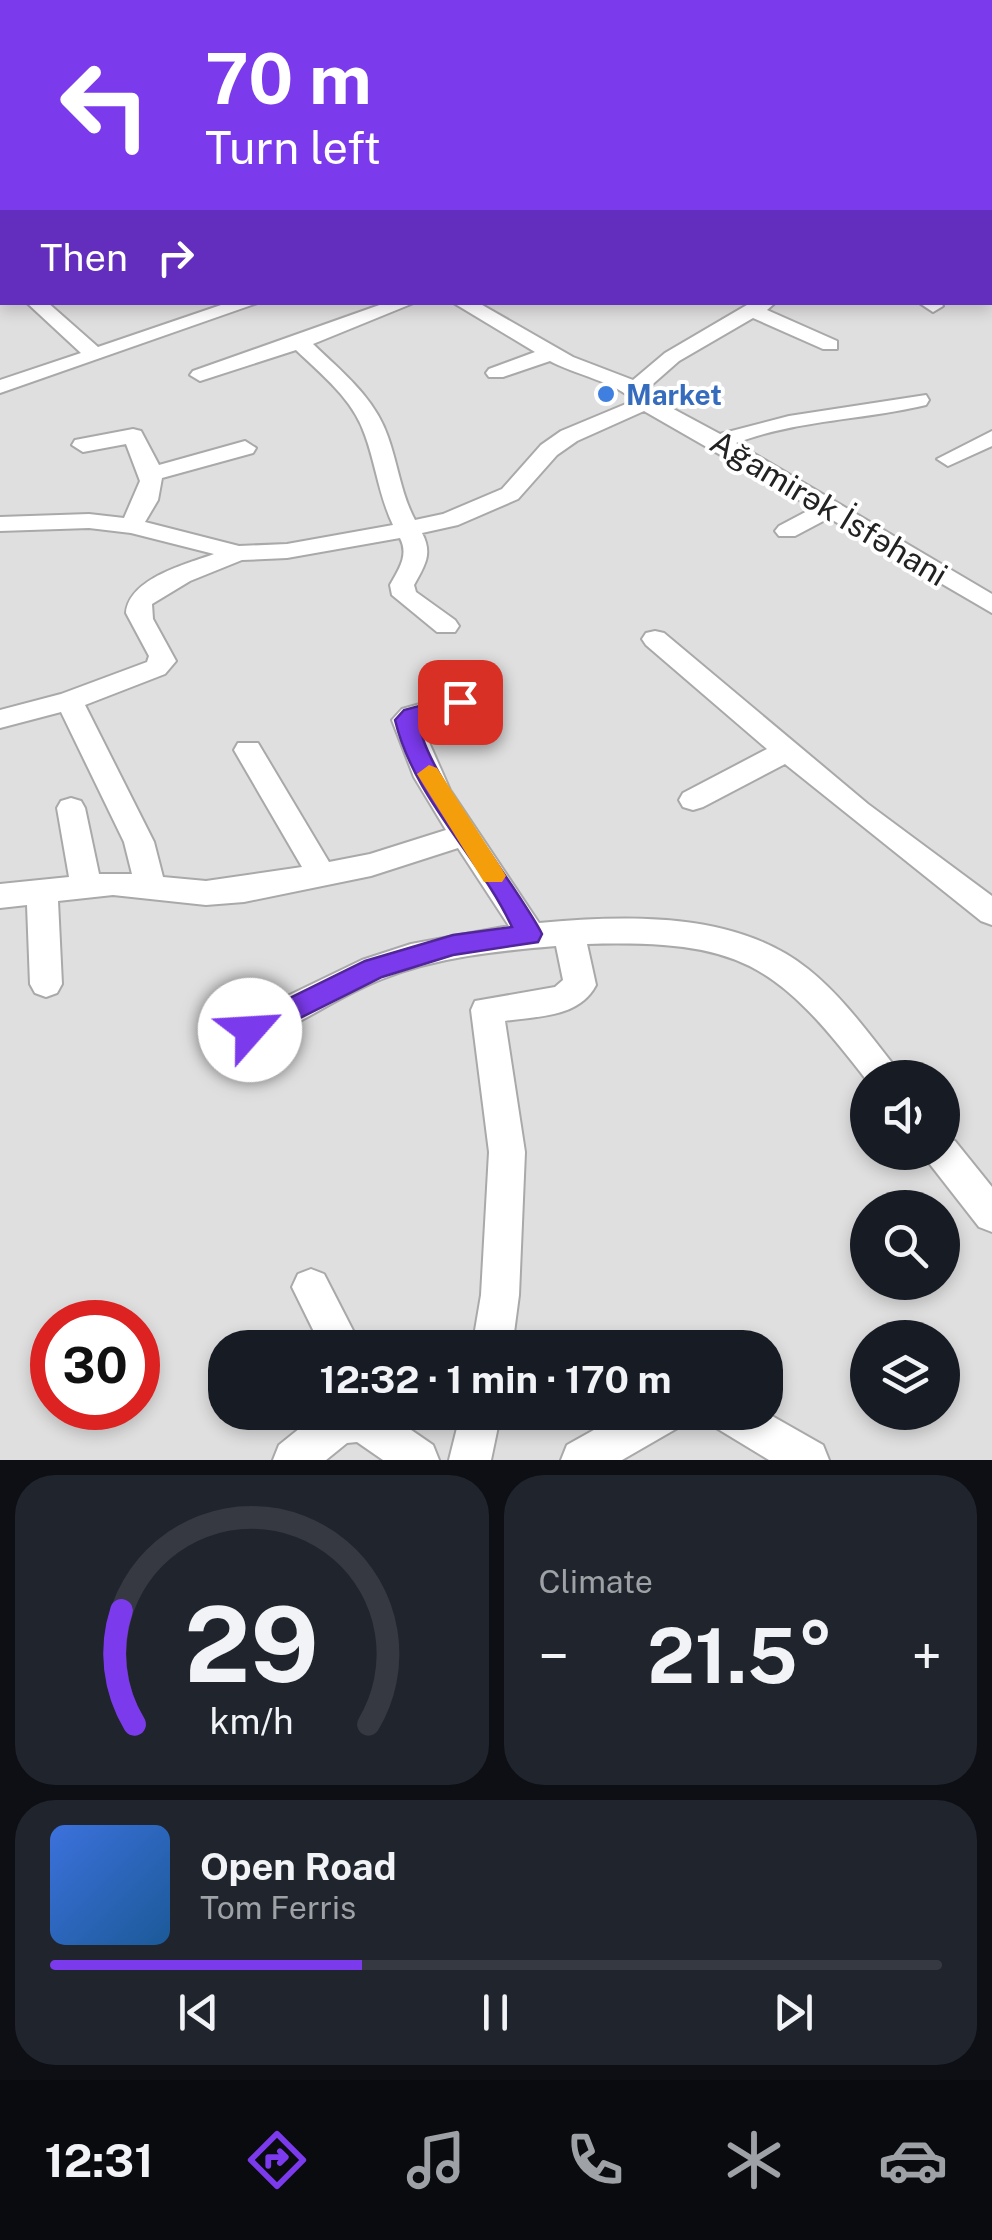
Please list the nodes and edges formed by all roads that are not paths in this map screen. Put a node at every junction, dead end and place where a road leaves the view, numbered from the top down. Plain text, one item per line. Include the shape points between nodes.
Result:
1 (38, 305) edge
2 (241, 305) edge
3 (398, 305) edge
4 (466, 305) edge
5 (754, 310) edge
6 (300, 342) junction
7 (830, 345) dead end
8 (547, 354) junction
9 (95, 355) junction
10 (496, 373) dead end
11 (200, 375) dead end
12 (0, 387) edge
13 (641, 395) junction
14 (918, 400) dead end
15 (992, 438) edge
16 (719, 442) junction
17 (82, 445) dead end
18 (245, 448) dead end
19 (948, 460) dead end
20 (153, 474) junction
21 (830, 508) junction
22 (0, 524) edge
23 (131, 526) junction
24 (408, 529) junction
25 (787, 531) dead end
26 (239, 553) junction
27 (992, 605) edge
28 (446, 626) dead end
29 (655, 639) dead end
30 (68, 701) junction
31 (460, 702) dead end
32 (0, 718) edge
33 (248, 750) dead end
34 (787, 751) junction
35 (693, 800) dead end
36 (71, 808) dead end
37 (464, 835) junction
38 (322, 876) junction
39 (86, 886) junction
40 (148, 886) junction
41 (42, 890) junction
42 (0, 896) edge
43 (989, 905) edge
44 (529, 934) junction
45 (569, 934) junction
46 (46, 984) dead end
47 (250, 1030) dead end
48 (870, 1060) edge
49 (956, 1170) edge
50 (992, 1215) edge
51 (311, 1287) dead end
52 (334, 1330) edge
53 (495, 1330) edge
54 (330, 1430) edge
55 (378, 1430) edge
56 (477, 1430) edge
57 (635, 1430) edge
58 (757, 1430) edge
59 (294, 1460) edge
60 (418, 1460) edge
61 (470, 1460) edge
62 (582, 1460) edge
63 (808, 1460) edge

1 - 9 street
2 - 9 street
3 - 6 street
4 - 8 street, Ağamirək İsfəhani
5 - 7 street
5 - 13 street via 672,356
6 - 11 street
6 - 24 street via 364,409
8 - 10 street
8 - 13 street, Ağamirək İsfəhani
9 - 12 street
13 - 16 street, Ağamirək İsfəhani
13 - 24 street via 549,450 510,494 450,520
14 - 16 street
15 - 19 street
16 - 21 street, Ağamirək İsfəhani
17 - 20 street via 132,436
18 - 20 street
20 - 23 street via 152,494
21 - 25 street
21 - 27 street, Ağamirək İsfəhani
22 - 23 street via 89,520
23 - 26 street
24 - 26 street
24 - 28 street via 417,547 404,595
26 - 30 street via 139,599 137,610 163,662
29 - 34 street
30 - 32 street
30 - 40 street via 138,842
31 - 37 street via 406,720 416,751
33 - 38 street
34 - 35 street
34 - 43 street
36 - 39 street
37 - 38 street
37 - 44 street
38 - 40 street via 206,893
39 - 40 street
39 - 41 street
41 - 42 street
41 - 46 street
44 - 45 street
44 - 47 street via 453,945 374,968
45 - 48 street via 724,939 764,956 817,994
45 - 53 street via 580,985 574,992 487,1010 507,1152
49 - 50 street
51 - 52 street
54 - 59 street
55 - 60 street
56 - 61 street
57 - 62 street
58 - 63 street

